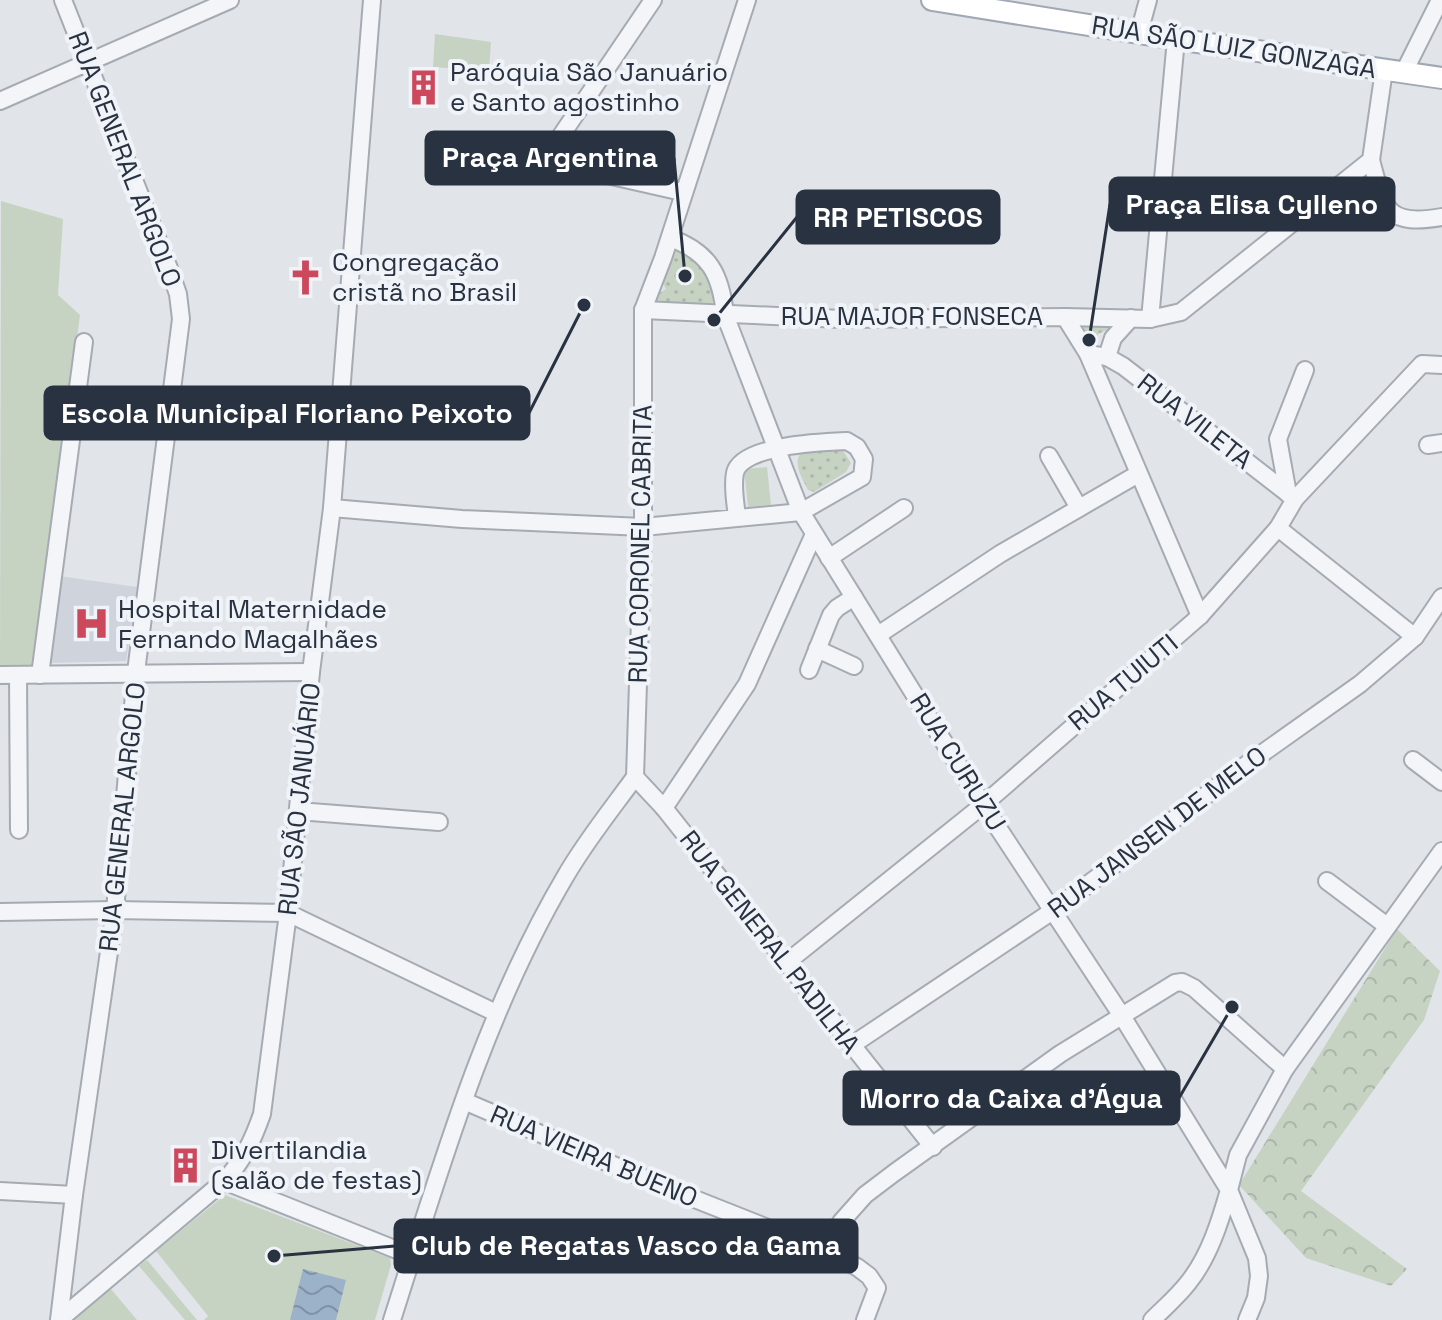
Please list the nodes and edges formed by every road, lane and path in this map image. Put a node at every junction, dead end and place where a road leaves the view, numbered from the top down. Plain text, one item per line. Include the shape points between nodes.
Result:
1 (63, 0) edge
2 (230, 0) edge
3 (372, 0) edge
4 (653, 0) edge
5 (747, 0) edge
6 (932, 0) edge
7 (1148, 0) edge
8 (1440, 0) edge
9 (1139, 33) junction
10 (1176, 39) junction
11 (87, 62) junction
12 (1394, 71) junction
13 (1442, 78) edge
14 (0, 101) edge
15 (1371, 160) junction
16 (682, 192) junction
17 (1442, 217) edge
18 (670, 238) junction
19 (643, 310) junction
20 (725, 315) junction
21 (1065, 317) junction
22 (1131, 318) junction
23 (1150, 319) junction
24 (84, 342) dead end
25 (1088, 354) junction
26 (1107, 357) junction
27 (1442, 365) edge
28 (1305, 370) dead end
29 (778, 448) junction
30 (1049, 456) dead end
31 (1138, 474) junction
32 (1292, 497) junction
33 (332, 508) junction
34 (904, 508) dead end
35 (1079, 508) junction
36 (801, 512) junction
37 (737, 518) junction
38 (643, 527) junction
39 (1278, 528) junction
40 (814, 534) junction
41 (829, 558) junction
42 (854, 597) junction
43 (1442, 597) edge
44 (1200, 616) junction
45 (878, 635) junction
46 (1415, 637) junction
47 (817, 649) junction
48 (854, 666) dead end
49 (809, 670) dead end
50 (136, 672) junction
51 (311, 672) junction
52 (0, 675) edge
53 (18, 675) junction
54 (40, 675) junction
55 (1413, 760) dead end
56 (635, 777) junction
57 (1442, 782) edge
58 (983, 805) junction
59 (664, 808) junction
60 (298, 811) junction
61 (439, 822) dead end
62 (19, 830) dead end
63 (1442, 851) edge
64 (1327, 881) dead end
65 (115, 910) junction
66 (1054, 910) junction
67 (0, 912) edge
68 (288, 913) junction
69 (1387, 926) junction
70 (786, 963) junction
71 (496, 1013) junction
72 (1122, 1016) junction
73 (852, 1045) junction
74 (1285, 1069) junction
75 (464, 1101) junction
76 (933, 1147) junction
77 (224, 1181) junction
78 (1229, 1190) junction
79 (0, 1191) edge
80 (74, 1195) junction
81 (826, 1251) junction
82 (412, 1256) junction
83 (868, 1312) edge
84 (59, 1320) edge
85 (392, 1320) edge
86 (1152, 1320) edge
87 (1247, 1320) edge

1 - 11 street, RUA GENERAL ARGOLO
2 - 11 street
3 - 33 street, RUA SÃO JANUÁRIO
4 - 16 street via 552,153 563,165
5 - 16 street
6 - 9 main road, RUA SÃO LUIZ GONZAGA
7 - 9 street
8 - 12 street
9 - 10 main road, RUA SÃO LUIZ GONZAGA
10 - 12 main road, RUA SÃO LUIZ GONZAGA
10 - 23 street
11 - 14 street
11 - 50 street, RUA GENERAL ARGOLO via 170,271 181,319
12 - 13 main road, RUA SÃO LUIZ GONZAGA
12 - 15 street
15 - 17 street via 1387,211 1423,221
15 - 23 street, RUA MAJOR FONSECA via 1181,312
16 - 18 street
18 - 19 street
18 - 20 street, RUA CURUZU via 690,245 708,262 720,285
19 - 20 street, RUA MAJOR FONSECA
19 - 38 street, RUA CORONEL CABRITA
20 - 21 street, RUA MAJOR FONSECA
20 - 29 street, RUA CURUZU
21 - 22 street, RUA MAJOR FONSECA
21 - 25 street
22 - 23 street, RUA MAJOR FONSECA
22 - 26 street via 1113,338
24 - 54 street
25 - 26 street, RUA VILETA
25 - 31 street
26 - 32 street, RUA VILETA
27 - 32 street, RUA TUIUTI via 1422,364
28 - 32 street via 1278,439
29 - 36 street, RUA CURUZU
29 - 36 street via 847,441 864,459 862,477
29 - 37 street via 745,459 736,469
30 - 35 street
31 - 35 street
31 - 44 street
32 - 39 street, RUA TUIUTI
33 - 38 street
33 - 51 street, RUA SÃO JANUÁRIO
34 - 41 street
35 - 45 street
36 - 37 street
36 - 40 street, RUA CURUZU
37 - 38 street
38 - 56 street, RUA CORONEL CABRITA
39 - 44 street, RUA TUIUTI
39 - 46 street
40 - 41 street, RUA CURUZU
40 - 59 street via 747,684
41 - 42 street, RUA CURUZU
42 - 45 street, RUA CURUZU
42 - 47 street via 831,615
43 - 46 street, RUA JANSEN DE MELO
44 - 58 street, RUA TUIUTI
45 - 58 street, RUA CURUZU
46 - 66 street, RUA JANSEN DE MELO via 1360,684
47 - 48 street
47 - 49 street
50 - 51 street
50 - 54 street
50 - 65 street, RUA GENERAL ARGOLO
51 - 60 street, RUA SÃO JANUÁRIO
52 - 53 street
53 - 54 street
53 - 62 street
55 - 57 street
56 - 59 street, RUA GENERAL PADILHA
56 - 71 street via 564,878
58 - 66 street, RUA CURUZU
58 - 70 street, RUA TUIUTI
59 - 70 street, RUA GENERAL PADILHA
60 - 61 street
60 - 68 street, RUA SÃO JANUÁRIO
63 - 69 street
64 - 69 street
65 - 67 street
65 - 68 street
65 - 80 street, RUA GENERAL ARGOLO
66 - 72 street, RUA CURUZU
66 - 73 street, RUA JANSEN DE MELO
68 - 71 street
68 - 77 street, RUA SÃO JANUÁRIO via 262,1114 240,1165
69 - 74 street
70 - 73 street, RUA GENERAL PADILHA
71 - 75 street
72 - 74 street via 1182,982
72 - 76 street via 1060,1054
72 - 78 street, RUA CURUZU
73 - 76 street, RUA GENERAL PADILHA
74 - 78 street via 1238,1155
75 - 81 street, RUA VIEIRA BUENO
75 - 82 street
76 - 81 street via 865,1195 841,1222
77 - 82 street
77 - 84 street, RUA SÃO JANUÁRIO
78 - 86 street via 1199,1268
78 - 87 street, RUA CURUZU via 1257,1258 1258,1286
79 - 80 street
80 - 84 street, RUA GENERAL ARGOLO
81 - 83 street, RUA VIEIRA BUENO via 875,1282
82 - 85 street

